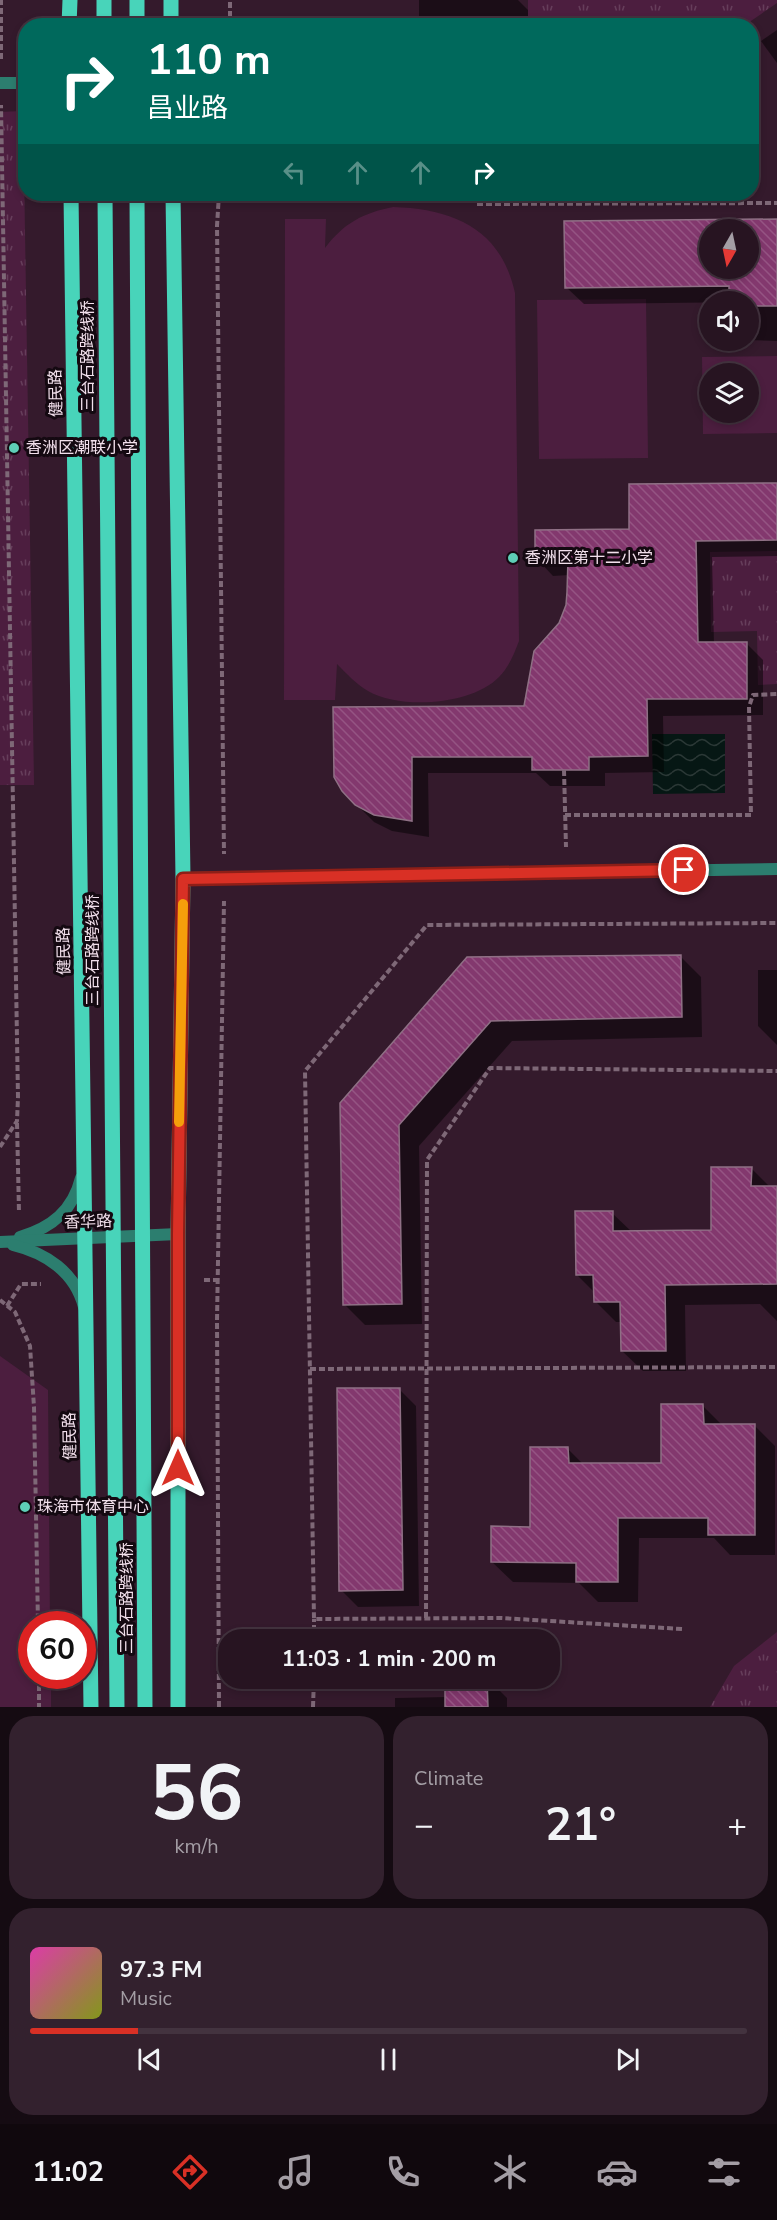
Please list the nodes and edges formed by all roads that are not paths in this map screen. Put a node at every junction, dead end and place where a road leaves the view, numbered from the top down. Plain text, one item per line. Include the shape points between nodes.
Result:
1 (69, 0) edge
2 (104, 0) edge
3 (137, 0) edge
4 (171, 0) edge
5 (69, 18) edge
6 (104, 18) edge
7 (137, 18) edge
8 (171, 18) edge
9 (18, 82) edge
10 (0, 83) edge
11 (71, 201) edge
12 (105, 201) edge
13 (138, 201) edge
14 (173, 201) edge
15 (777, 869) edge
16 (183, 879) junction
17 (85, 1162) junction
18 (178, 1234) junction
19 (86, 1238) junction
20 (0, 1242) edge
21 (20, 1242) junction
22 (87, 1317) junction
23 (91, 1707) edge
24 (117, 1707) edge
25 (145, 1707) edge
26 (178, 1707) edge

1 - 5 main road
2 - 6 main road
3 - 7 main road
4 - 8 main road
9 - 10 street
11 - 17 main road, 健民路
12 - 24 main road, 三台石路跨线桥, bridge
13 - 25 main road, 三台石路跨线桥, bridge
14 - 16 main road
15 - 16 street
16 - 18 main road
17 - 19 main road, 健民路
17 - 21 street via 71,1204 50,1226
18 - 19 street, 香华路
18 - 26 main road
19 - 20 street, 香华路
19 - 22 main road, 健民路
20 - 21 street
21 - 22 street via 60,1267 78,1292
22 - 23 main road, 健民路

